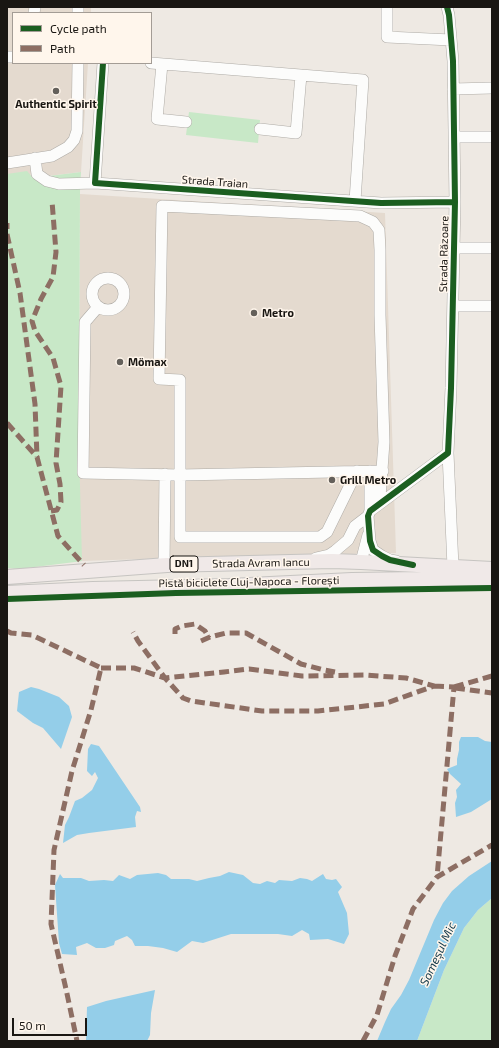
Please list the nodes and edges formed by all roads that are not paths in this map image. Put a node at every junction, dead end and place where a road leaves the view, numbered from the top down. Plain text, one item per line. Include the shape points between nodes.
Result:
1 (387, 7) edge
2 (447, 7) edge
3 (451, 40) junction
4 (157, 63) edge
5 (78, 64) edge
6 (103, 64) edge
7 (301, 75) junction
8 (492, 88) edge
9 (454, 89) junction
10 (186, 122) dead end
11 (260, 129) dead end
12 (454, 137) junction
13 (492, 137) edge
14 (35, 158) junction
15 (7, 162) edge
16 (95, 183) junction
17 (355, 201) junction
18 (455, 202) junction
19 (455, 248) junction
20 (492, 248) edge
21 (453, 306) junction
22 (492, 306) edge
23 (98, 307) dead end
24 (448, 453) junction
25 (357, 471) junction
26 (370, 471) junction
27 (382, 471) junction
28 (165, 474) junction
29 (180, 475) junction
30 (369, 513) junction
31 (370, 531) junction
32 (348, 540) junction
33 (300, 562) junction
34 (354, 562) junction
35 (164, 565) junction
36 (413, 565) junction
37 (453, 567) junction
38 (492, 569) edge
39 (7, 577) edge
40 (492, 578) edge
41 (7, 593) edge

1 - 3 street via 387,37
2 - 3 street, Strada Răzoare
3 - 9 street, Strada Răzoare
4 - 7 street
4 - 10 street via 156,119
5 - 14 street via 77,131 74,140 68,147 52,156
6 - 16 street
7 - 11 street via 296,133
7 - 17 street via 363,80
8 - 9 street
9 - 12 street, Strada Răzoare
12 - 13 street
12 - 18 street, Strada Răzoare
14 - 15 street
14 - 16 street, Strada Traian via 37,174 47,181 59,184
16 - 17 street, Strada Traian
17 - 18 street, Strada Traian
18 - 19 street, Strada Răzoare
19 - 20 street
19 - 21 street, Strada Răzoare
21 - 22 street
21 - 24 street, Strada Răzoare
23 - 28 street via 85,322 83,473
24 - 30 street
24 - 37 street, Strada Răzoare
25 - 26 street
25 - 29 street
25 - 29 street via 327,532 320,537 180,537
26 - 27 street
26 - 30 street
27 - 29 street via 384,442 380,250 379,230 373,222 360,216 162,206 159,379 180,380
27 - 30 street via 380,497
28 - 29 street
28 - 35 street
30 - 31 street
30 - 32 street via 355,526
31 - 34 street
31 - 36 street via 373,550 390,560
32 - 33 street via 329,555
32 - 34 street
33 - 34 main road, Strada Avram Iancu / DN1
33 - 35 main road, Strada Avram Iancu / DN1
34 - 36 main road, Strada Avram Iancu / DN1
35 - 39 main road, Strada Avram Iancu / DN1
36 - 37 main road, Strada Avram Iancu / DN1
37 - 38 main road, Strada Avram Iancu / DN1
40 - 41 main road, Strada Avram Iancu / DN1 via 352,580

